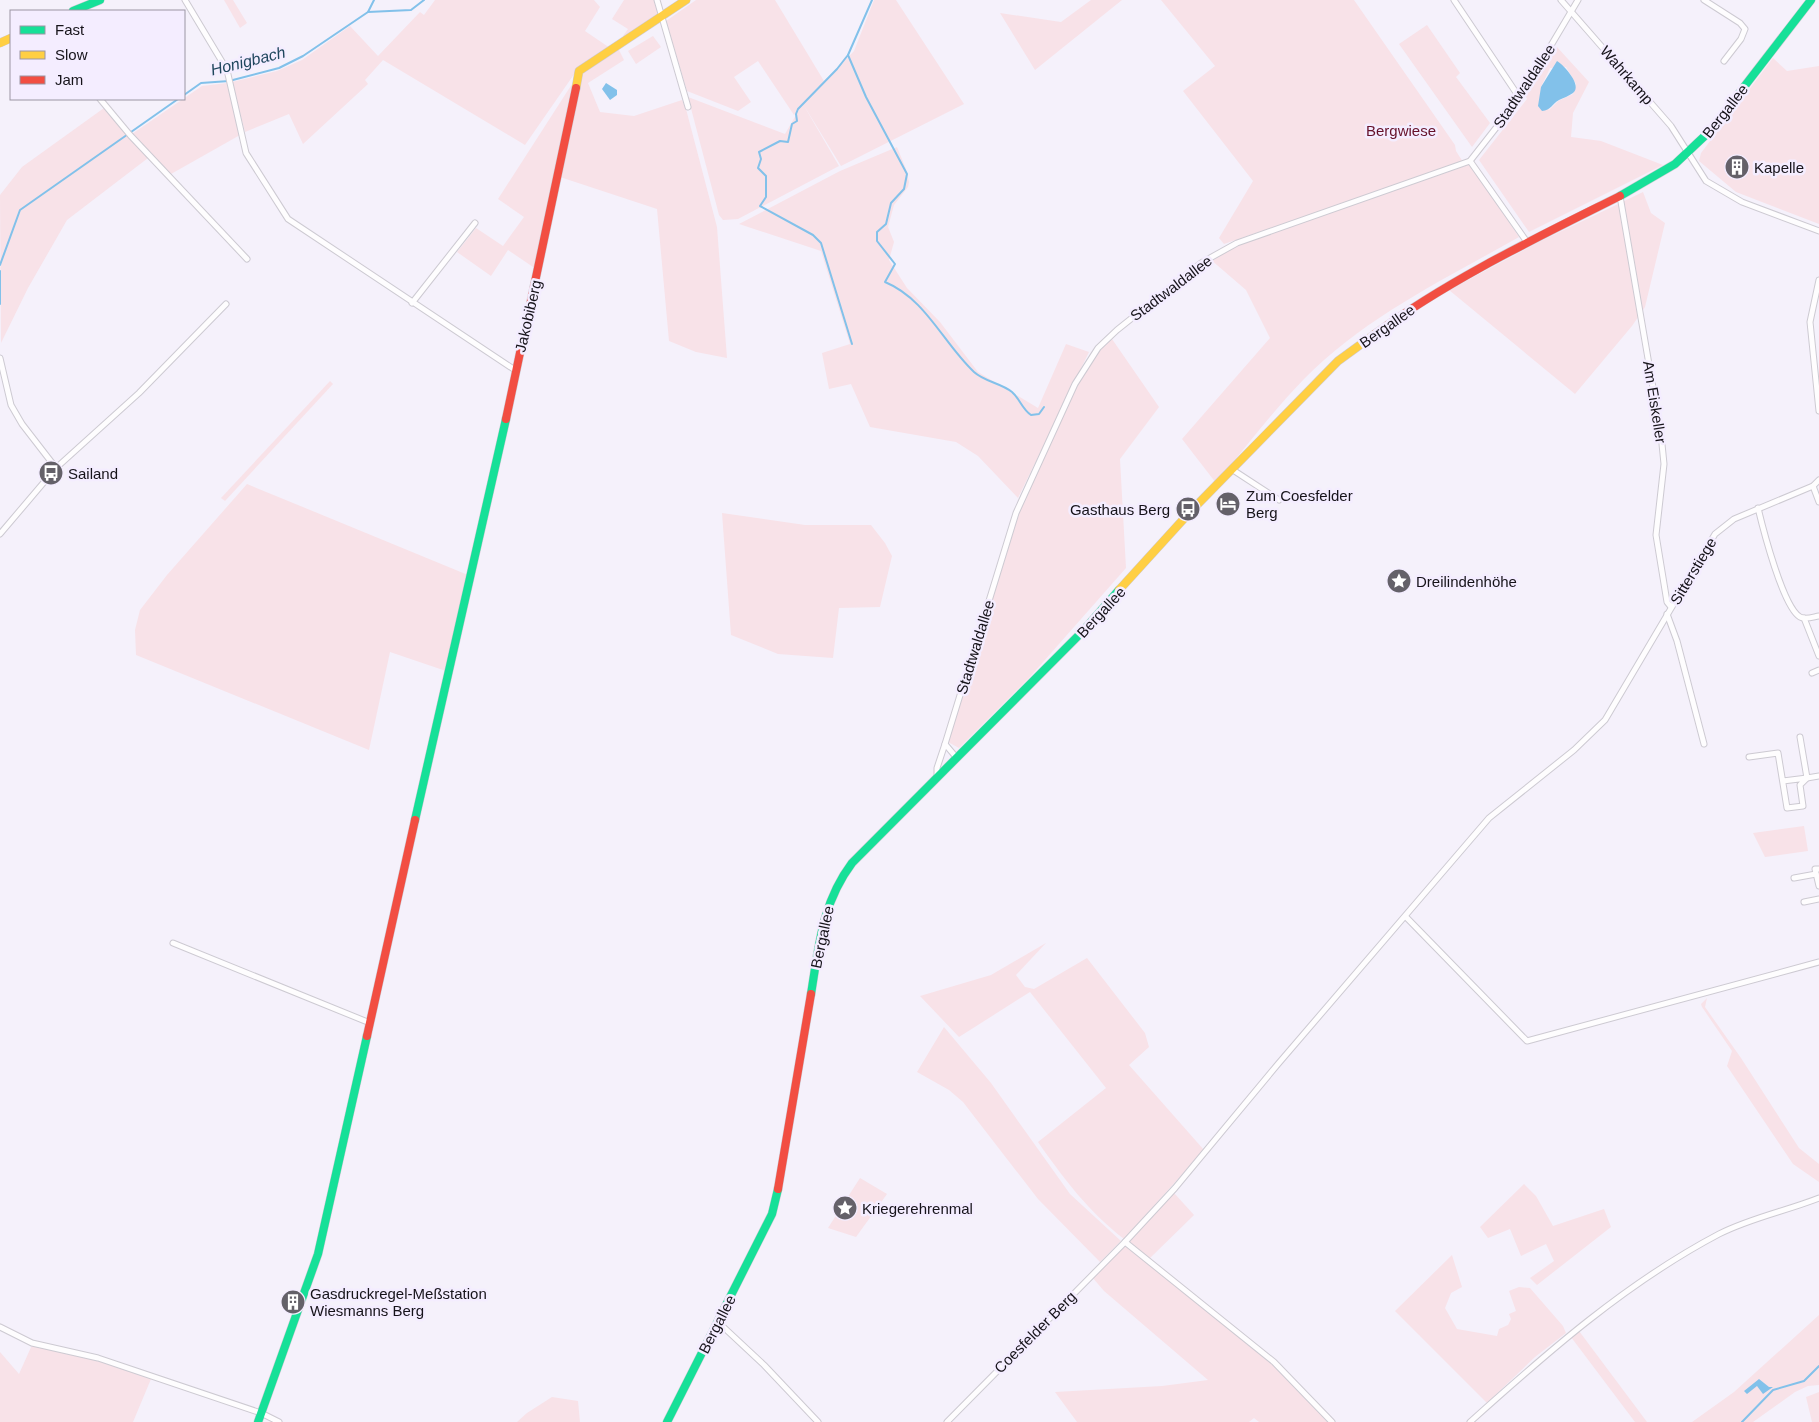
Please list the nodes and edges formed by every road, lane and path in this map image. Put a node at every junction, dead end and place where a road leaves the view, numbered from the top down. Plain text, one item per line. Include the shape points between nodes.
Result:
1 (100, 0) edge
2 (185, 0) edge
3 (657, 0) edge
4 (686, 0) edge
5 (1454, 0) edge
6 (1561, 0) edge
7 (1578, 0) edge
8 (1704, 0) edge
9 (1811, 0) edge
10 (75, 10) edge
11 (1571, 12) junction
12 (662, 17) junction
13 (1724, 61) dead end
14 (1521, 96) junction
15 (101, 100) edge
16 (688, 108) dead end
17 (1689, 153) junction
18 (1470, 161) junction
19 (1620, 196) junction
20 (475, 224) dead end
21 (1819, 231) edge
22 (1527, 242) junction
23 (247, 259) dead end
24 (1819, 280) edge
25 (412, 303) junction
26 (226, 304) dead end
27 (1812, 306) junction
28 (1819, 306) edge
29 (0, 358) edge
30 (515, 370) junction
31 (1819, 411) edge
32 (56, 468) junction
33 (1233, 470) junction
34 (1819, 480) edge
35 (1813, 486) junction
36 (1280, 500) dead end
37 (1819, 502) edge
38 (1758, 508) junction
39 (0, 534) edge
40 (1671, 607) junction
41 (1667, 614) junction
42 (1819, 616) edge
43 (1804, 618) junction
44 (1819, 656) edge
45 (1819, 670) edge
46 (1812, 673) dead end
47 (1800, 738) dead end
48 (945, 744) junction
49 (1704, 744) dead end
50 (956, 757) junction
51 (1749, 757) dead end
52 (937, 776) junction
53 (1819, 776) edge
54 (1807, 778) junction
55 (1783, 782) junction
56 (1818, 872) edge
57 (1794, 878) dead end
58 (1819, 886) edge
59 (1819, 899) edge
60 (1804, 902) dead end
61 (1406, 917) junction
62 (173, 943) dead end
63 (1819, 962) edge
64 (370, 1023) junction
65 (1819, 1198) edge
66 (1125, 1242) junction
67 (718, 1322) junction
68 (0, 1326) edge
69 (261, 1413) junction
70 (258, 1422) edge
71 (279, 1422) edge
72 (667, 1422) edge
73 (818, 1422) edge
74 (947, 1422) edge
75 (1332, 1422) edge
76 (1470, 1422) edge

1 - 10 street
2 - 25 street, Jakobiberg via 227,70 246,152 288,219
3 - 12 street
4 - 12 street
5 - 14 street via 1515,92
6 - 11 street, Wahrkamp
7 - 11 street, Stadtwaldallee
8 - 13 street via 1745,29
9 - 17 street, Bergallee
11 - 14 street, Stadtwaldallee
11 - 17 street, Wahrkamp via 1670,126
12 - 16 street
12 - 30 street, Jakobiberg via 579,70 536,284
14 - 18 street, Stadtwaldallee
15 - 23 street
17 - 19 street, Bergallee via 1659,175
17 - 21 street, Wahrkamp via 1706,181 1724,193
18 - 22 street
18 - 48 street, Stadtwaldallee via 1218,252 1175,282 1098,348 1075,384 1016,513
19 - 22 street, Bergallee
19 - 40 street, Am Eiskeller via 1661,434 1664,473 1656,535 1667,602
20 - 25 street
22 - 33 street, Bergallee via 1398,316 1338,361
24 - 27 street
25 - 30 street, Jakobiberg
26 - 32 street via 140,392
27 - 28 street
27 - 31 street via 1810,338
29 - 32 street via 11,405
30 - 64 street
32 - 39 street
33 - 36 street
33 - 50 street, Bergallee via 1177,526 1083,631
34 - 35 street, Sitterstiege
35 - 37 street
35 - 38 street, Sitterstiege
38 - 40 street, Sitterstiege via 1734,519 1715,534
38 - 43 street via 1765,540 1792,608
40 - 41 street, Sitterstiege
41 - 49 street via 1677,640
41 - 61 street, Sitterstiege via 1612,710 1589,736 1489,818
42 - 43 street
43 - 44 street
45 - 46 street
47 - 54 street
48 - 50 street
48 - 52 street, Stadtwaldallee
50 - 52 street, Bergallee
51 - 55 street via 1778,753
52 - 67 street, Bergallee via 852,863 832,896 823,919 774,1205
53 - 54 street
54 - 55 street
54 - 55 street via 1800,785 1803,806 1788,808
56 - 57 street
56 - 58 street
59 - 60 street
61 - 63 street via 1527,1041
61 - 66 street, Coesfelder Berg via 1175,1188
62 - 64 street
64 - 69 street via 318,1254
65 - 76 street via 1721,1233 1654,1271 1572,1332
66 - 74 street, Coesfelder Berg
66 - 75 street via 1274,1362
67 - 72 street, Bergallee
67 - 73 street
68 - 69 street via 32,1343 98,1358
69 - 70 street
69 - 71 street

